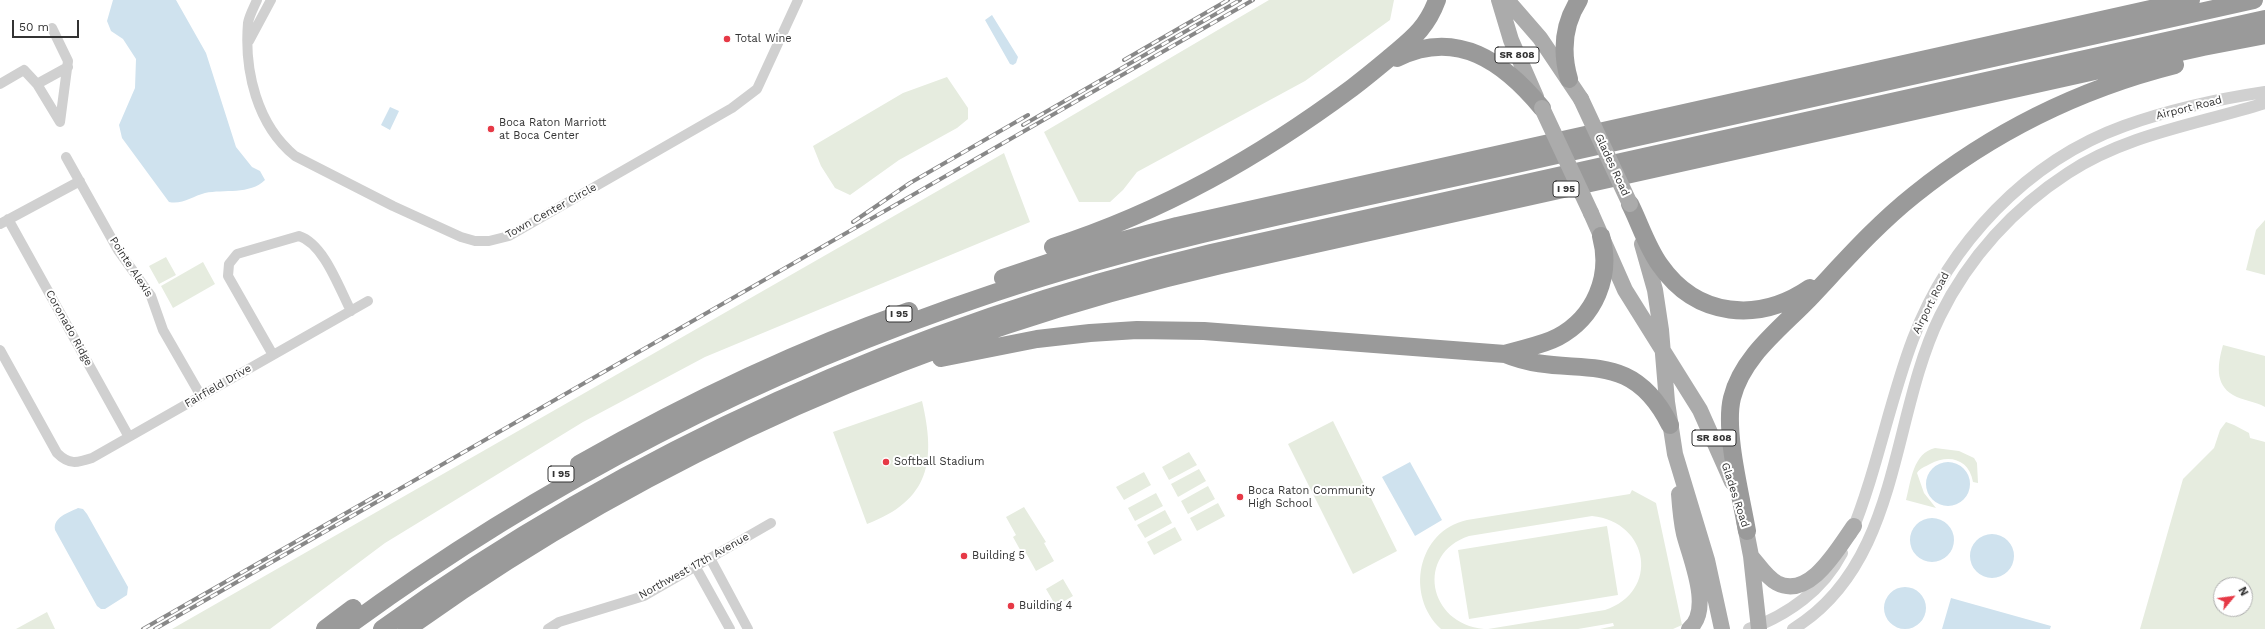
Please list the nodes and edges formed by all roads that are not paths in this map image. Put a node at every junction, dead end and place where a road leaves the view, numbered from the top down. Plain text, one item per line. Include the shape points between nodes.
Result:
1 (257, 0) edge
2 (271, 0) edge
3 (798, 0) edge
4 (1437, 0) edge
5 (1499, 0) edge
6 (1507, 0) edge
7 (1579, 0) edge
8 (2191, 0) edge
9 (2254, 0) edge
10 (52, 28) dead end
11 (2264, 30) edge
12 (248, 43) junction
13 (68, 67) junction
14 (1371, 74) junction
15 (1569, 79) junction
16 (0, 84) edge
17 (37, 84) junction
18 (2265, 92) edge
19 (2265, 103) edge
20 (1542, 108) junction
21 (66, 157) dead end
22 (80, 181) junction
23 (1630, 204) junction
24 (4, 222) edge
25 (1601, 236) junction
26 (1834, 271) junction
27 (987, 284) junction
28 (368, 301) dead end
29 (351, 310) junction
30 (0, 350) edge
31 (1663, 353) junction
32 (1505, 354) junction
33 (273, 355) junction
34 (878, 372) junction
35 (201, 396) junction
36 (1670, 426) junction
37 (129, 437) junction
38 (1678, 469) junction
39 (771, 523) dead end
40 (1854, 526) junction
41 (1747, 531) junction
42 (1751, 556) junction
43 (710, 558) junction
44 (696, 566) junction
45 (1756, 628) edge
46 (325, 629) edge
47 (344, 629) edge
48 (382, 629) edge
49 (407, 629) edge
50 (548, 629) edge
51 (730, 629) edge
52 (748, 629) edge
53 (1689, 629) edge
54 (1722, 629) edge
55 (1794, 629) edge

1 - 12 street, Town Center Circle via 248,22
2 - 12 street
3 - 12 street, Town Center Circle via 756,89 751,94 732,108 509,236 489,241 461,237 295,156 284,147 259,106 250,73
4 - 14 highway via 1416,36
5 - 20 main road, Glades Road / SR 808 via 1520,64
6 - 15 main road, Glades Road / SR 808 via 1540,38
7 - 15 highway via 1568,22 1564,40 1564,59
8 - 27 highway, I 95 via 1177,226 1060,258
9 - 47 highway via 1247,224 1121,255 995,292 844,349 759,386 652,438 500,524
10 - 13 street via 68,61
11 - 26 highway via 2204,58 2101,88 2008,131 1966,157 1914,195
11 - 34 highway, I 95 via 2203,47 1187,273 1034,316
11 - 48 highway via 1211,253 1116,277 997,314 838,374 748,414 666,455 515,541
13 - 17 street
13 - 17 street via 60,122
14 - 20 highway via 1416,51 1443,47 1459,49 1476,53 1500,66 1517,80
14 - 27 highway via 1290,133 1233,169 1143,214 1037,254
15 - 23 main road, Glades Road / SR 808, bridge via 1581,99
16 - 17 street via 24,70
18 - 40 street, Airport Road via 2168,113 2109,132 2074,150 2038,174 1989,217 1949,267 1919,324 1892,401
19 - 55 street, Airport Road via 2142,138 2097,156 2042,191 1995,234 1965,273 1933,332 1882,504 1866,549 1849,578 1832,598
20 - 25 main road, Glades Road / SR 808, bridge
21 - 22 street, Pointe Alexis
22 - 24 street
22 - 35 street, Pointe Alexis via 118,250 151,296 163,330
23 - 26 highway via 1655,257 1665,272 1684,292 1709,304 1742,311 1773,307 1799,295
23 - 31 main road, Glades Road / SR 808 via 1655,290
24 - 37 street, Coronado Ridge
25 - 31 main road, Glades Road / SR 808 via 1625,290
25 - 32 highway via 1605,271 1597,296 1587,312 1574,326 1557,338
26 - 41 highway via 1754,355 1734,391 1730,406 1730,427
27 - 46 highway, I 95 via 843,334 662,419 575,465 466,532
28 - 29 street, Fairfield Drive
29 - 33 street, Fairfield Drive
29 - 33 street via 319,250 306,238 299,236 237,254 229,264 228,276
30 - 37 street, Fairfield Drive via 57,453 66,461 77,463 92,458
31 - 36 main road, Glades Road / SR 808
31 - 41 main road, Glades Road / SR 808 via 1692,396 1714,438 1734,488
32 - 34 highway via 1204,331 1130,330 1023,341
32 - 36 highway via 1524,362 1598,368 1621,374 1635,381 1649,393 1658,403
33 - 35 street, Fairfield Drive
34 - 49 highway, I 95 via 760,424 642,483 524,552
35 - 37 street, Fairfield Drive
36 - 38 main road, Glades Road / SR 808
38 - 53 main road via 1681,518 1697,580 1699,603 1698,617
38 - 54 main road, Glades Road / SR 808 via 1707,560
39 - 43 street, Northwest 17th Avenue
40 - 42 main road via 1819,572 1802,584 1790,587 1777,583
40 - 45 street, Airport Road via 1839,559 1820,585 1790,609
41 - 42 main road, Glades Road / SR 808
42 - 45 main road, Glades Road / SR 808
43 - 44 street, Northwest 17th Avenue
43 - 52 street
44 - 50 street, Northwest 17th Avenue via 644,596 559,622
44 - 51 street

